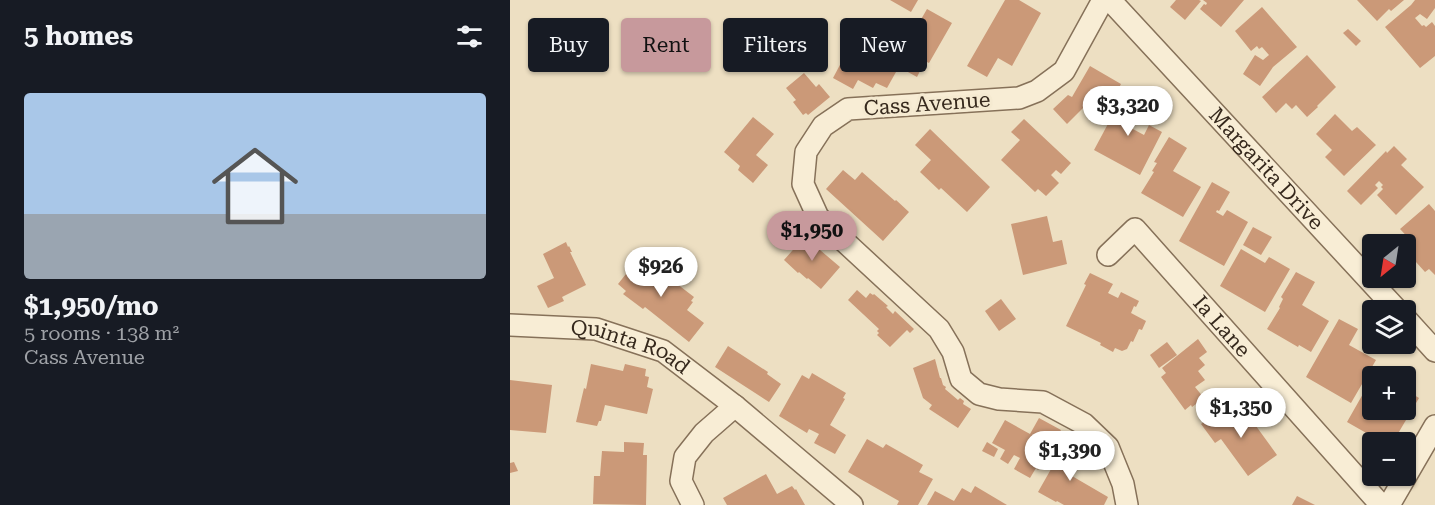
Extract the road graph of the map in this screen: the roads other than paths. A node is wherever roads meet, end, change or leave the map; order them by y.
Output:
1 (1103, 0) edge
2 (1110, 0) edge
3 (1108, 255) dead end
4 (1389, 300) edge
5 (510, 325) edge
6 (1416, 330) edge
7 (1435, 351) edge
8 (735, 406) junction
9 (1435, 426) edge
10 (693, 505) edge
11 (852, 505) edge
12 (1127, 505) edge
13 (1381, 505) edge
14 (1389, 505) edge

1 - 12 street, Cass Avenue
2 - 4 street, Margarita Drive
3 - 13 street, Ia Lane
5 - 8 street, Quinta Road
6 - 7 street
8 - 10 street
8 - 11 street
9 - 14 street

